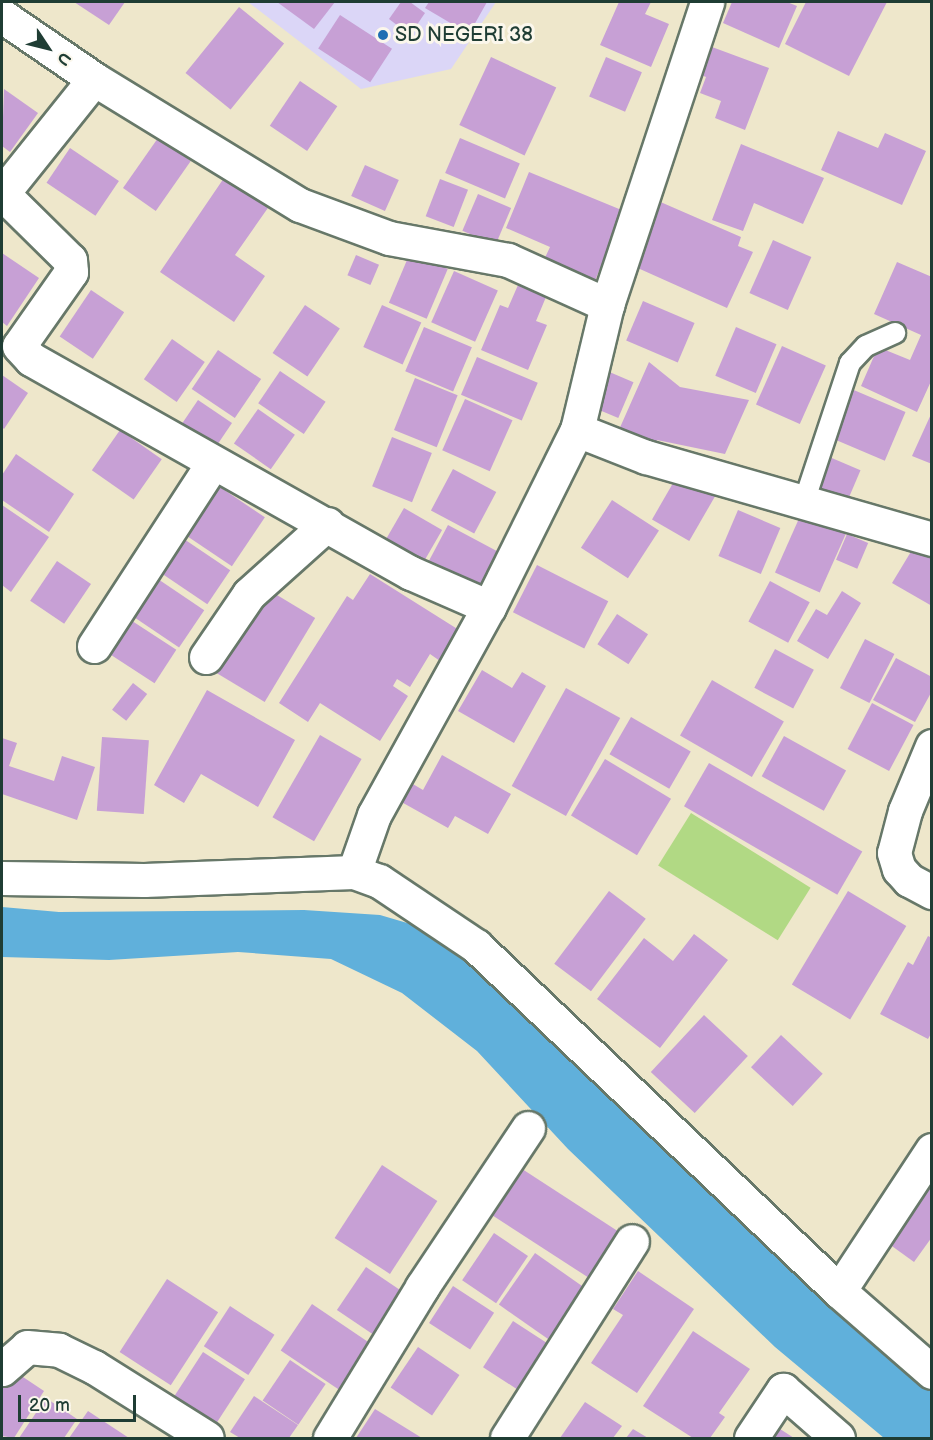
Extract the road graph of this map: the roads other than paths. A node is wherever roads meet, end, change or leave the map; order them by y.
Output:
1 (707, 2) edge
2 (2, 16) edge
3 (94, 79) junction
4 (2, 194) edge
5 (607, 305) junction
6 (895, 333) dead end
7 (577, 430) junction
8 (212, 464) junction
9 (803, 505) junction
10 (327, 524) junction
11 (932, 539) edge
12 (489, 607) junction
13 (94, 646) dead end
14 (206, 657) dead end
15 (932, 746) edge
16 (354, 872) junction
17 (2, 878) edge
18 (932, 892) edge
19 (528, 1128) dead end
20 (932, 1150) edge
21 (632, 1241) dead end
22 (839, 1291) junction
23 (2, 1369) edge
24 (932, 1372) edge
25 (207, 1438) edge
26 (330, 1438) edge
27 (507, 1438) edge
28 (751, 1438) edge
29 (838, 1438) edge

1 - 5 street
2 - 3 street
3 - 4 street
3 - 5 street
4 - 8 street
5 - 7 street
6 - 9 lane
7 - 9 street
7 - 12 street
8 - 10 street
8 - 13 street
9 - 11 street
10 - 12 street
10 - 14 street
12 - 16 street
15 - 18 street
16 - 17 street
16 - 22 street
19 - 26 street
20 - 22 street
21 - 27 street
22 - 24 street
23 - 25 street
28 - 29 street

